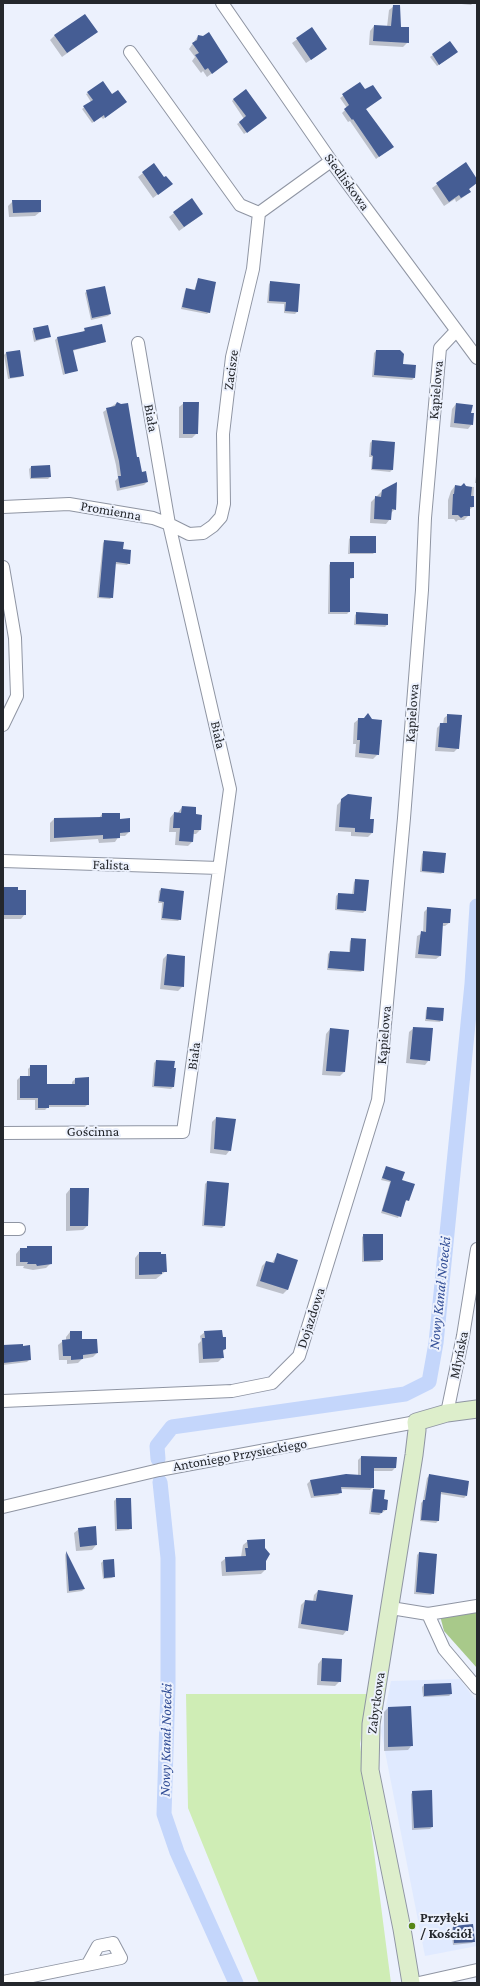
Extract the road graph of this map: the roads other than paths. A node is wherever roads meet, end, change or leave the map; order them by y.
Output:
1 (222, 3) edge
2 (130, 52) dead end
3 (331, 161) junction
4 (259, 213) junction
5 (456, 331) junction
6 (138, 343) dead end
7 (477, 358) edge
8 (3, 507) edge
9 (169, 524) junction
10 (213, 526) joint
11 (3, 567) edge
12 (3, 725) edge
13 (3, 862) edge
14 (219, 868) junction
15 (378, 1100) joint
16 (183, 1132) joint
17 (3, 1133) edge
18 (3, 1229) edge
19 (18, 1229) dead end
20 (477, 1249) edge
21 (3, 1401) edge
22 (477, 1409) edge
23 (447, 1414) junction
24 (416, 1422) junction
25 (3, 1507) edge
26 (477, 1606) edge
27 (390, 1608) junction
28 (428, 1614) junction
29 (477, 1688) edge
30 (88, 1964) dead end
31 (477, 1970) edge
32 (3, 1982) edge
33 (411, 1983) edge
34 (419, 1983) edge

1 - 3 street, Siedliskowa
2 - 4 street
3 - 4 street
3 - 5 street, Siedliskowa
4 - 10 street, Zacisze
5 - 7 street, Siedliskowa
5 - 15 street, Kąpielowa
6 - 9 street, Biała
8 - 9 street, Promienna
9 - 10 street, Promienna
9 - 14 street, Biała
11 - 12 street
13 - 14 street, Falista
14 - 16 street, Biała
15 - 21 street, Dojazdowa
16 - 17 street, Gościnna
18 - 19 street
20 - 23 street, Młyńska
22 - 23 street, Antoniego Przysieckiego
23 - 24 street, Antoniego Przysieckiego
24 - 25 street, Antoniego Przysieckiego
24 - 27 street, Zabytkowa
26 - 28 street
27 - 28 street
27 - 33 street, Zabytkowa
28 - 29 street
30 - 32 street
31 - 34 street

